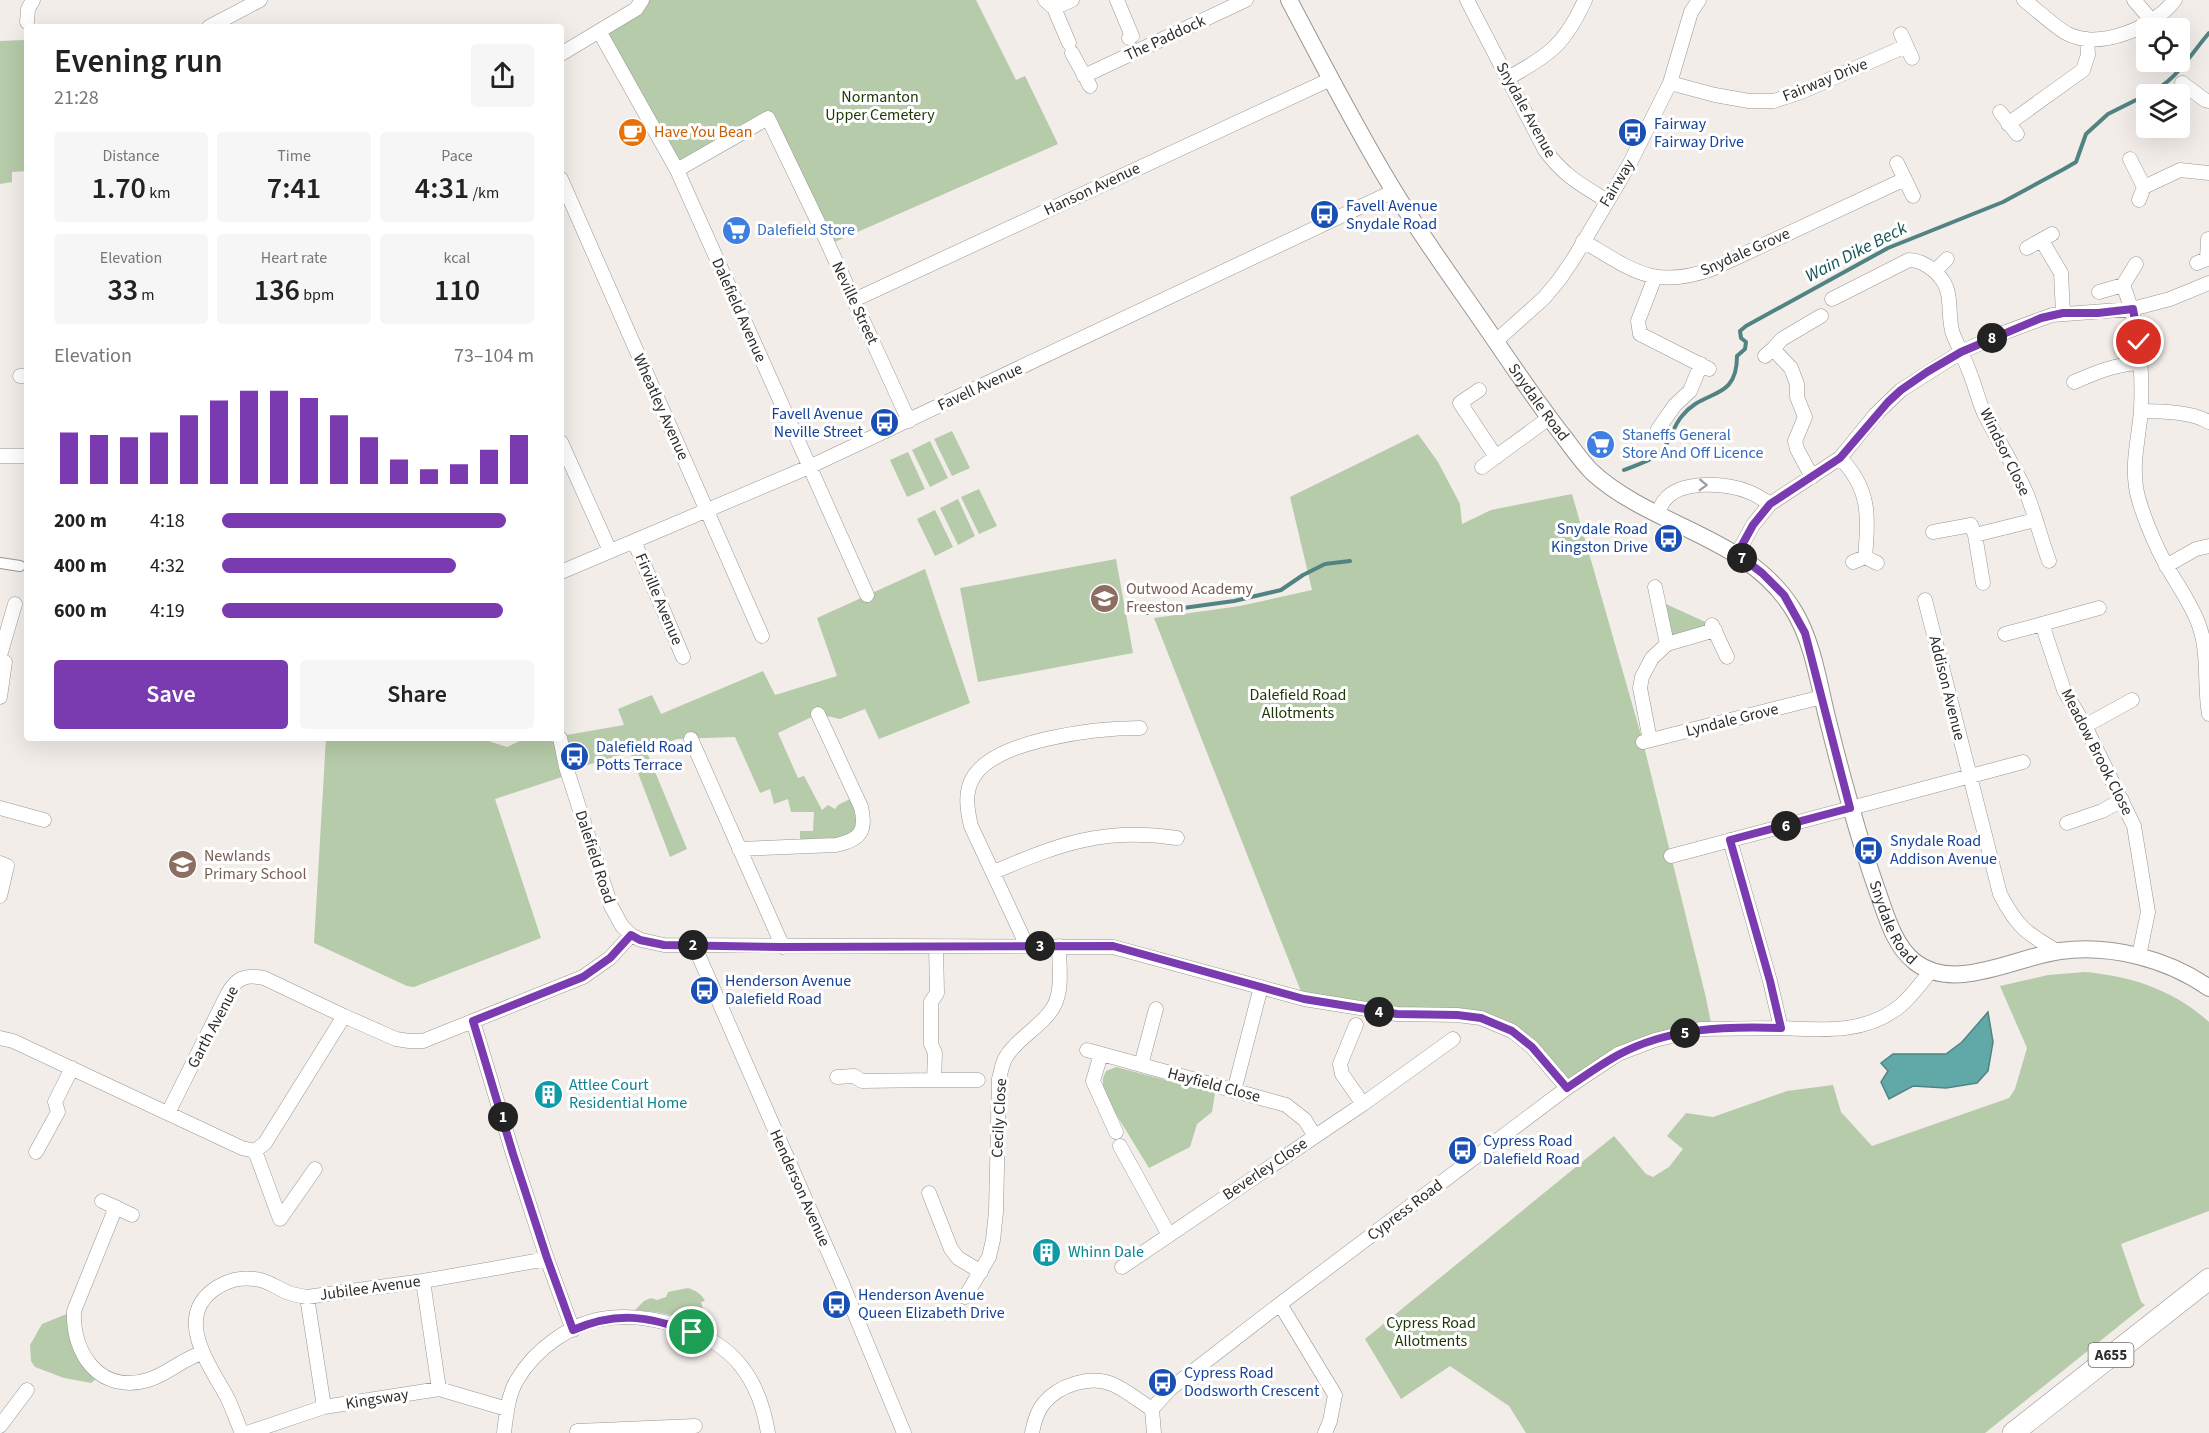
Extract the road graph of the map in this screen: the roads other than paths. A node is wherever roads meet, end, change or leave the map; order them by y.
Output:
1 (33, 0) edge
2 (260, 0) edge
3 (642, 0) edge
4 (1072, 0) edge
5 (1117, 0) edge
6 (1246, 0) edge
7 (1289, 0) edge
8 (1467, 0) edge
9 (1585, 0) edge
10 (1699, 0) edge
11 (2024, 0) edge
12 (2134, 0) edge
13 (2175, 0) edge
14 (1049, 4) edge
15 (2149, 18) edge
16 (2155, 18) edge
17 (27, 22) dead end
18 (215, 24) edge
19 (2136, 29) edge
20 (599, 31) junction
21 (1129, 38) dead end
22 (2087, 39) junction
23 (1907, 46) dead end
24 (564, 52) edge
25 (1508, 78) junction
26 (1331, 79) junction
27 (2182, 82) dead end
28 (1670, 83) junction
29 (2209, 100) edge
30 (2000, 112) dead end
31 (2130, 159) dead end
32 (1897, 164) dead end
33 (677, 170) junction
34 (2209, 173) edge
35 (1905, 180) junction
36 (564, 185) edge
37 (1394, 191) junction
38 (1913, 196) dead end
39 (1606, 200) junction
40 (2208, 239) edge
41 (1583, 241) junction
42 (2027, 248) dead end
43 (1947, 259) dead end
44 (2205, 261) edge
45 (2136, 264) dead end
46 (1935, 271) junction
47 (1655, 277) junction
48 (2209, 283) edge
49 (2122, 285) junction
50 (2099, 292) dead end
51 (1832, 299) dead end
52 (854, 300) junction
53 (2133, 309) junction
54 (2063, 313) junction
55 (1821, 316) dead end
56 (1496, 341) junction
57 (1961, 352) junction
58 (2141, 363) junction
59 (2074, 382) dead end
60 (1479, 390) dead end
61 (2140, 411) junction
62 (1550, 418) junction
63 (909, 421) junction
64 (2209, 422) edge
65 (1658, 429) dead end
66 (564, 449) edge
67 (0, 456) edge
68 (24, 456) edge
69 (1496, 457) junction
70 (1840, 458) junction
71 (809, 467) junction
72 (1482, 467) dead end
73 (1812, 477) junction
74 (1770, 504) junction
75 (707, 510) junction
76 (1658, 514) junction
77 (2035, 520) junction
78 (1933, 532) dead end
79 (1975, 535) junction
80 (634, 541) junction
81 (2209, 546) edge
82 (610, 551) junction
83 (1737, 554) junction
84 (1865, 560) dead end
85 (2049, 561) dead end
86 (0, 563) edge
87 (2166, 566) junction
88 (20, 567) dead end
89 (564, 571) edge
90 (1983, 583) dead end
91 (1659, 591) dead end
92 (867, 595) dead end
93 (1925, 600) dead end
94 (15, 604) dead end
95 (2099, 608) dead end
96 (2042, 624) junction
97 (3, 629) edge
98 (2005, 634) dead end
99 (762, 636) dead end
100 (1667, 644) junction
101 (2207, 655) edge
102 (3, 657) edge
103 (683, 657) dead end
104 (1726, 657) dead end
105 (0, 689) edge
106 (1822, 697) junction
107 (2132, 700) dead end
108 (818, 714) dead end
109 (2209, 714) edge
110 (2085, 726) junction
111 (1140, 728) dead end
112 (691, 739) dead end
113 (561, 741) edge
114 (2023, 762) dead end
115 (1970, 777) junction
116 (2122, 800) junction
117 (0, 808) edge
118 (1850, 808) junction
119 (44, 820) dead end
120 (2067, 823) dead end
121 (1177, 838) dead end
122 (1730, 840) junction
123 (739, 849) junction
124 (1671, 856) dead end
125 (0, 863) edge
126 (994, 872) junction
127 (0, 896) edge
128 (631, 935) junction
129 (694, 945) junction
130 (1028, 946) junction
131 (1059, 946) junction
132 (783, 947) junction
133 (936, 947) junction
134 (2057, 951) junction
135 (2139, 956) junction
136 (1931, 971) junction
137 (1261, 987) junction
138 (2209, 988) edge
139 (344, 1016) junction
140 (1150, 1016) dead end
141 (473, 1021) junction
142 (1356, 1026) dead end
143 (1781, 1028) junction
144 (0, 1038) edge
145 (1453, 1039) dead end
146 (1087, 1050) dead end
147 (1101, 1054) junction
148 (1141, 1065) junction
149 (72, 1068) junction
150 (837, 1077) dead end
151 (934, 1080) junction
152 (978, 1080) dead end
153 (1567, 1088) junction
154 (1234, 1090) junction
155 (1363, 1104) junction
156 (168, 1113) junction
157 (1116, 1132) dead end
158 (1314, 1135) junction
159 (1120, 1146) dead end
160 (255, 1151) junction
161 (36, 1152) dead end
162 (315, 1169) dead end
163 (929, 1193) dead end
164 (102, 1201) dead end
165 (116, 1207) junction
166 (132, 1215) dead end
167 (1169, 1235) junction
168 (547, 1258) junction
169 (1122, 1267) dead end
170 (981, 1272) junction
171 (2209, 1279) edge
172 (423, 1281) junction
173 (307, 1297) junction
174 (965, 1297) dead end
175 (1281, 1304) junction
176 (573, 1330) junction
177 (202, 1353) junction
178 (439, 1389) junction
179 (27, 1390) dead end
180 (324, 1407) junction
181 (507, 1409) junction
182 (1152, 1409) junction
183 (0, 1426) edge
184 (695, 1426) dead end
185 (577, 1431) dead end
186 (636, 1431) edge
187 (242, 1433) edge
188 (247, 1433) edge
189 (504, 1433) edge
190 (768, 1433) edge
191 (904, 1433) edge
192 (1032, 1433) edge
193 (1154, 1433) edge
194 (1325, 1433) edge
195 (2013, 1433) edge

1 - 17 street
2 - 18 street
3 - 20 street
4 - 14 street
5 - 21 street
6 - 14 street, The Paddock
7 - 26 street, Snydale Road
8 - 25 street, Snydale Avenue
9 - 25 street
10 - 28 street, Fairway
11 - 22 street
12 - 15 street
13 - 16 street
19 - 22 street
20 - 24 street
20 - 33 street, Dalefield Avenue
22 - 30 street
23 - 28 street, Fairway Drive
25 - 39 street, Snydale Avenue
26 - 37 street, Snydale Road
26 - 52 street, Hanson Avenue
27 - 29 street
28 - 39 street, Fairway
31 - 34 street
32 - 35 street
33 - 52 street, Neville Street
33 - 71 street, Dalefield Avenue
35 - 38 street
35 - 47 street, Snydale Grove
36 - 75 street, Wheatley Avenue
37 - 56 street, Snydale Road
37 - 63 street, Favell Avenue
39 - 41 street, Fairway
40 - 44 street
41 - 47 street, Snydale Grove
41 - 56 street, Fairway
42 - 54 street
43 - 46 street
45 - 49 street
46 - 51 street
46 - 57 street, Windsor Close
47 - 65 street
48 - 53 street
49 - 50 street
49 - 53 street
52 - 63 street, Neville Street
53 - 54 street
53 - 58 street
54 - 57 street
55 - 73 street
56 - 62 street, Snydale Road
57 - 70 street
57 - 77 street, Windsor Close
58 - 59 street
58 - 61 street
60 - 69 street
61 - 64 street
61 - 87 street
62 - 69 street
62 - 76 street, Snydale Road
63 - 71 street, Favell Avenue
66 - 82 street, Firville Avenue
67 - 68 street
69 - 72 street
70 - 73 street
70 - 84 street
71 - 75 street, Favell Avenue
71 - 92 street, Dalefield Avenue
73 - 74 street
76 -> 74 street
74 - 83 street
75 - 80 street, Favell Avenue
75 - 99 street, Wheatley Avenue
76 - 83 street, Snydale Road
77 - 79 street, Windsor Close
77 - 85 street, Windsor Close
78 - 79 street, Windsor Close
79 - 90 street
80 - 82 street, Favell Avenue
80 - 103 street, Firville Avenue
81 - 87 street
82 - 89 street, Favell Avenue
83 - 106 street, Snydale Road
86 - 88 street
87 - 101 street
91 - 100 street
93 - 115 street, Addison Avenue
94 - 97 street
95 - 96 street
96 - 98 street
96 - 110 street, Meadow Brook Close
97 - 102 street
100 - 104 street
100 - 106 street, Lyndale Grove
101 - 109 street
102 - 105 street
106 - 118 street, Snydale Road
107 - 110 street
108 - 123 street
110 - 116 street, Meadow Brook Close
111 - 126 street
112 - 123 street
113 - 128 street, Dalefield Road
114 - 115 street
115 - 118 street
115 - 134 street, Addison Avenue
116 - 120 street
116 - 135 street, Meadow Brook Close
117 - 119 street
118 - 122 street
118 - 136 street, Snydale Road
121 - 126 street
122 - 124 street
122 - 143 street
123 - 132 street
125 - 127 street
126 - 130 street
128 - 129 street
128 - 141 street, Garth Avenue
129 - 132 street
129 - 191 street, Henderson Avenue
130 - 131 street
130 - 133 street
131 - 137 street
131 - 170 street, Cecily Close
132 - 133 street
133 - 151 street
134 - 135 street, Snydale Road
134 - 136 street, Snydale Road
135 - 138 street, Snydale Road
136 - 143 street, Cypress Road
137 - 153 street
137 - 154 street
139 - 141 street, Garth Avenue
139 - 156 street, Garth Avenue
139 - 160 street
140 - 148 street
141 - 168 street
142 - 155 street
143 - 153 street, Cypress Road
144 - 149 street
145 - 155 street, Beverley Close
146 - 147 street, Hayfield Close
147 - 148 street, Hayfield Close
147 - 157 street
148 - 154 street, Hayfield Close
149 - 156 street
149 - 161 street
150 - 151 street
151 - 152 street
153 - 175 street, Cypress Road
154 - 158 street, Hayfield Close
155 - 158 street, Beverley Close
156 - 160 street
158 - 167 street, Beverley Close
159 - 167 street
160 - 162 street
163 - 170 street
164 - 165 street
165 - 166 street
165 - 177 street
167 - 169 street, Beverley Close
168 - 172 street, Jubilee Avenue
168 - 176 street
170 - 174 street, Cecily Close
171 - 195 main road, A655
172 - 173 street, Jubilee Avenue
172 - 178 street
173 - 177 street, Jubilee Avenue
173 - 180 street
175 - 182 street, Cypress Road
175 - 194 street
176 - 181 street
176 - 190 street
177 - 187 street, Jubilee Avenue
178 - 180 street, Kingsway
178 - 181 street, Kingsway
179 - 183 street
180 - 188 street, Kingsway
181 - 189 street
182 - 192 street
182 - 193 street
184 - 186 street
185 - 186 street

